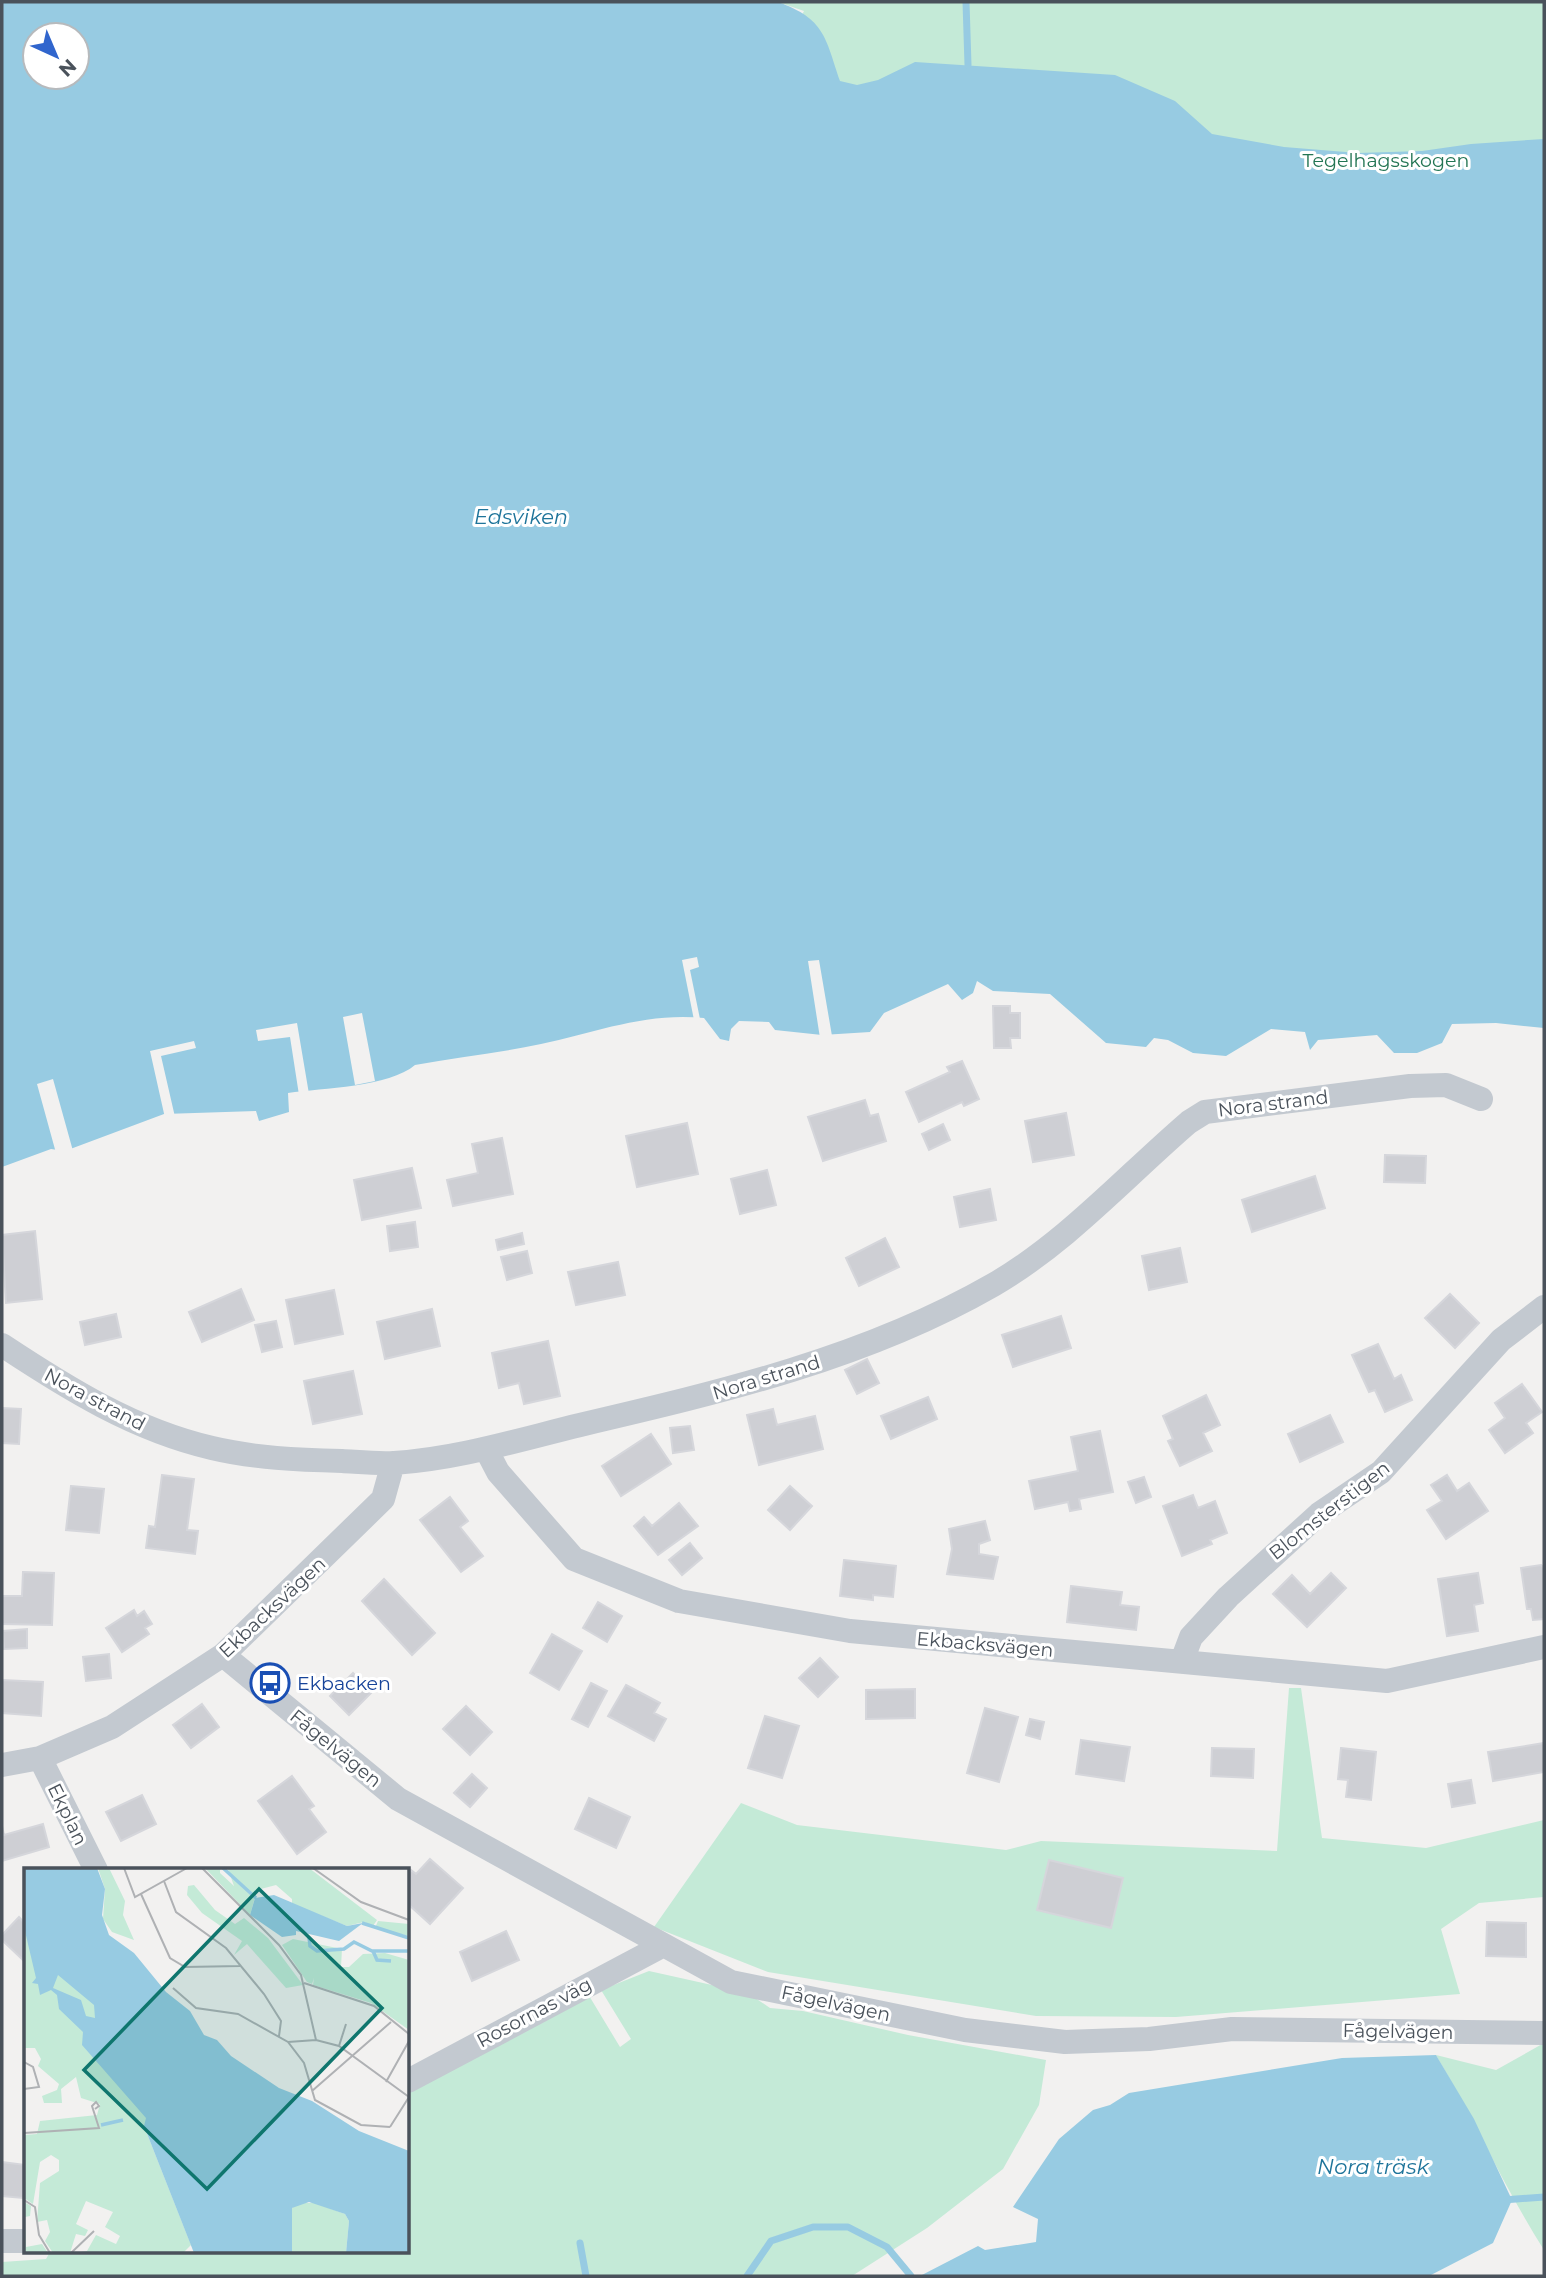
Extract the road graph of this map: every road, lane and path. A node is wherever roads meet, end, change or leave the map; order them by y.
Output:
1 (1481, 1099) dead end
2 (1544, 1307) edge
3 (2, 1345) edge
4 (486, 1449) junction
5 (393, 1463) junction
6 (1544, 1647) edge
7 (223, 1656) junction
8 (1182, 1661) junction
9 (40, 1758) junction
10 (2, 1765) edge
11 (95, 1868) edge
12 (662, 1946) junction
13 (1544, 2033) edge
14 (410, 2080) edge
15 (24, 2241) edge
16 (2, 2242) edge

1 - 4 street, Nora strand
2 - 8 street, Blomsterstigen
3 - 5 street, Nora strand
4 - 5 street, Nora strand
4 - 8 street, Ekbacksvägen
5 - 7 street, Ekbacksvägen
6 - 8 street, Ekbacksvägen
7 - 9 street, Ekbacksvägen
7 - 12 street, Fågelvägen
9 - 10 street, Ekbacksvägen
9 - 11 street, Ekplan
12 - 13 street, Fågelvägen
12 - 14 street, Rosornas väg
15 - 16 street

